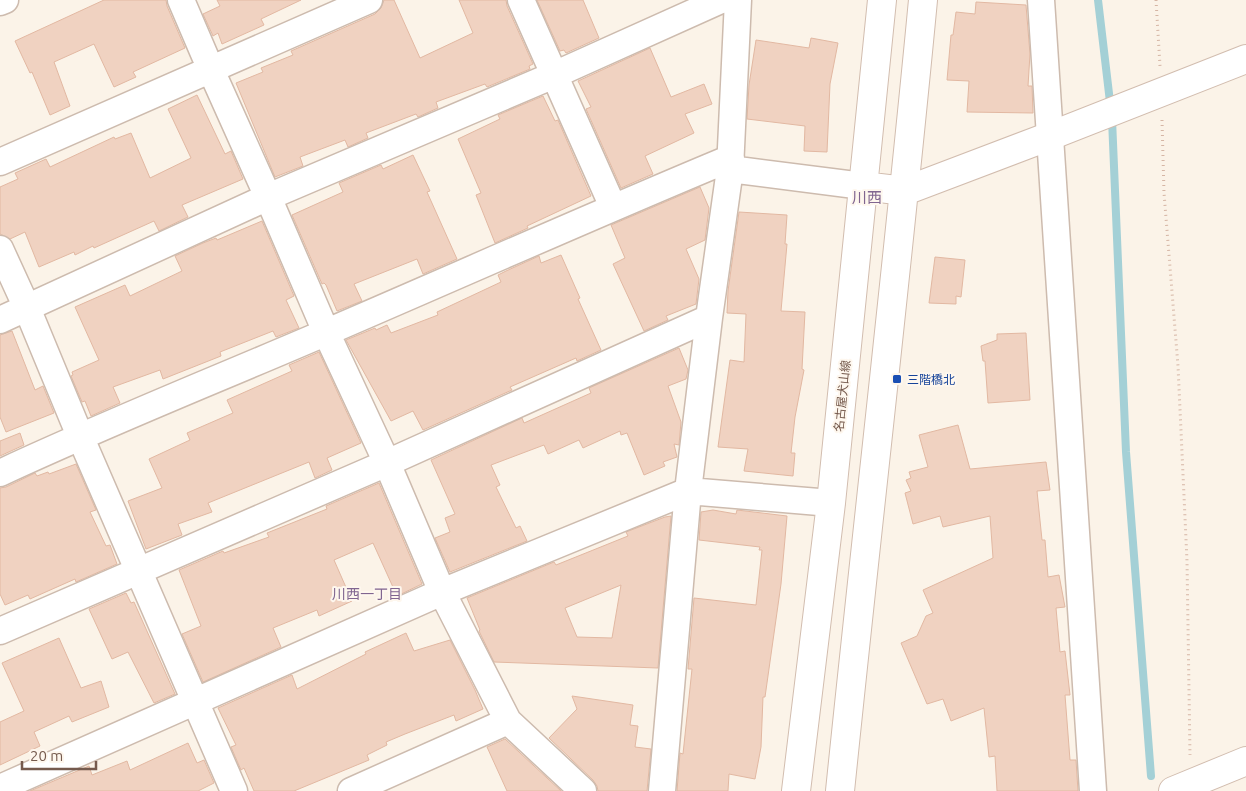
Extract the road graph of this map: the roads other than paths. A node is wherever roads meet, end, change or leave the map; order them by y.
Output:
1 (4, 0) edge
2 (181, 0) edge
3 (369, 0) edge
4 (521, 0) edge
5 (720, 0) edge
6 (738, 0) edge
7 (882, 0) edge
8 (923, 0) edge
9 (1041, 0) edge
10 (0, 2) edge
11 (1246, 59) edge
12 (210, 70) junction
13 (554, 75) junction
14 (1050, 136) junction
15 (0, 162) edge
16 (731, 163) junction
17 (863, 186) junction
18 (905, 191) junction
19 (268, 197) junction
20 (613, 207) junction
21 (0, 249) edge
22 (27, 308) junction
23 (709, 318) junction
24 (0, 320) edge
25 (326, 332) junction
26 (80, 436) junction
27 (387, 464) junction
28 (0, 473) edge
29 (688, 491) junction
30 (831, 503) junction
31 (139, 570) junction
32 (442, 592) junction
33 (0, 631) edge
34 (195, 700) junction
35 (508, 721) junction
36 (1246, 761) edge
37 (1182, 787) edge
38 (0, 788) edge
39 (234, 791) edge
40 (351, 791) edge
41 (583, 791) edge
42 (662, 791) edge
43 (796, 791) edge
44 (840, 791) edge
45 (1093, 791) edge

1 - 10 street
2 - 12 street
3 - 12 street
4 - 13 street
5 - 13 street
6 - 16 street
7 - 17 main road, 名古屋犬山線
8 - 18 main road
9 - 14 street
11 - 14 main road
12 - 15 street
12 - 19 street
13 - 19 street
13 - 20 street
14 - 18 main road
14 - 45 street
16 - 17 street
16 - 20 street
16 - 23 street
17 - 18 main road
17 - 30 main road, 名古屋犬山線
18 - 44 main road
19 - 22 street
19 - 25 street
20 - 25 street
21 - 22 street
22 - 24 street
22 - 26 street
23 - 27 street
23 - 29 street
25 - 26 street
25 - 27 street
26 - 28 street
26 - 31 street
27 - 31 street
27 - 32 street
29 - 30 street
29 - 32 street
29 - 42 street
30 - 43 main road, 名古屋犬山線
31 - 33 street
31 - 34 street
32 - 34 street
32 - 35 street
34 - 38 street
34 - 39 street
35 - 40 street
35 - 41 street
36 - 37 main road

